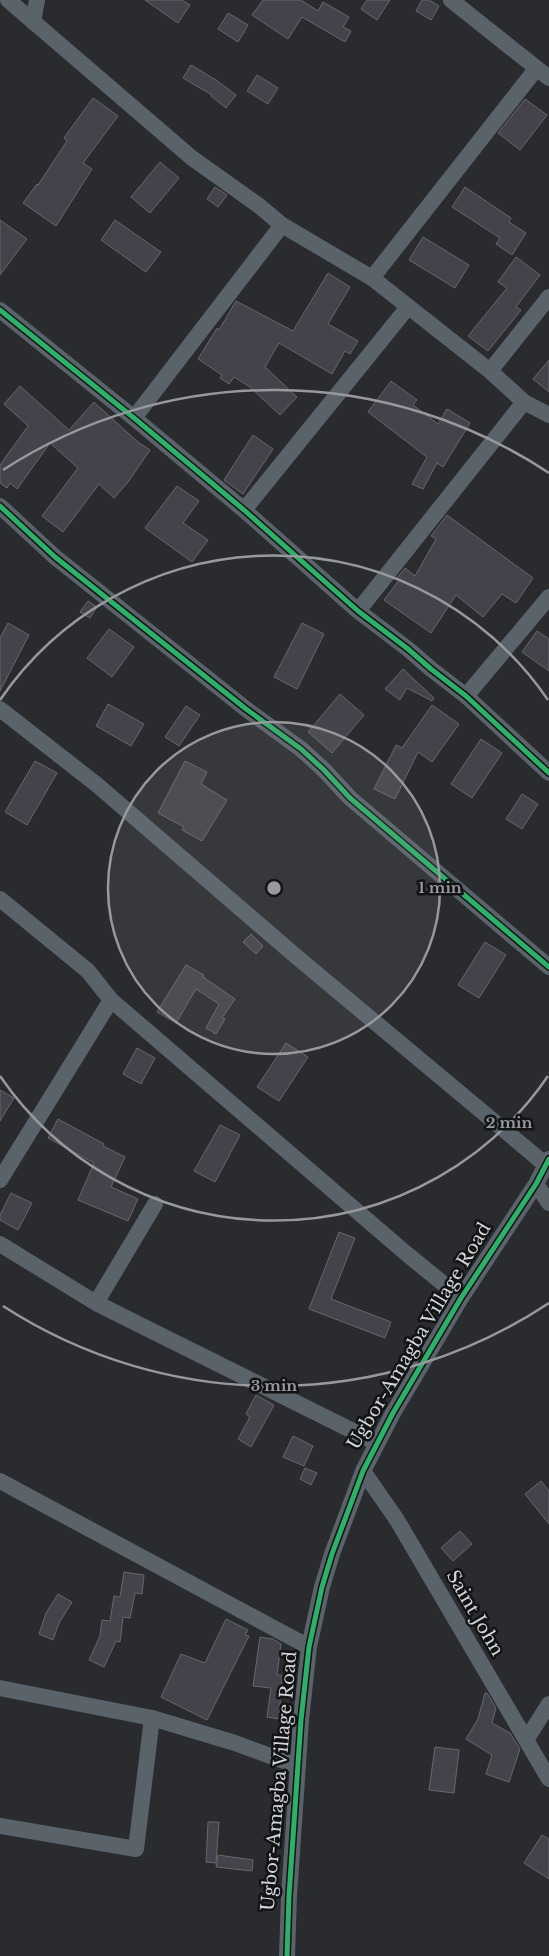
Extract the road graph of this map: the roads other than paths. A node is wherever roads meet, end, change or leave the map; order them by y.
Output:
1 (8, 0) edge
2 (37, 0) edge
3 (451, 0) edge
4 (33, 22) junction
5 (542, 73) edge
6 (282, 225) junction
7 (372, 278) junction
8 (549, 297) edge
9 (408, 307) junction
10 (0, 310) edge
11 (490, 371) junction
12 (524, 402) junction
13 (549, 415) edge
14 (134, 418) junction
15 (0, 506) edge
16 (244, 510) junction
17 (549, 597) edge
18 (358, 611) junction
19 (466, 696) junction
20 (0, 709) edge
21 (549, 773) edge
22 (0, 899) edge
23 (549, 967) edge
24 (111, 1000) junction
25 (547, 1162) edge
26 (0, 1180) edge
27 (536, 1184) junction
28 (549, 1203) edge
29 (155, 1204) dead end
30 (0, 1244) edge
31 (461, 1298) junction
32 (96, 1303) junction
33 (377, 1443) junction
34 (363, 1471) junction
35 (0, 1481) edge
36 (309, 1647) junction
37 (0, 1688) edge
38 (549, 1704) edge
39 (152, 1718) junction
40 (526, 1740) junction
41 (298, 1766) junction
42 (549, 1779) edge
43 (0, 1826) edge
44 (287, 1956) edge

1 - 4 street
2 - 4 street
3 - 5 street
4 - 6 street
5 - 7 street
6 - 7 street
6 - 14 street
7 - 9 street
8 - 11 street
9 - 11 street
9 - 16 street
10 - 14 street
11 - 12 street
12 - 13 street
12 - 18 street
14 - 16 street
15 - 23 street
16 - 18 street
17 - 19 street
18 - 19 street
19 - 21 street
20 - 25 street
22 - 24 street
24 - 26 street
24 - 31 street
25 - 27 street, Ugbor-Amagba Village Road
27 - 28 street
27 - 31 street, Ugbor-Amagba Village Road
29 - 32 street
30 - 32 street
31 - 33 street, Ugbor-Amagba Village Road
32 - 33 street
33 - 34 street, Ugbor-Amagba Village Road
34 - 36 street, Ugbor-Amagba Village Road
34 - 40 street, Saint John
35 - 36 street
36 - 41 street, Ugbor-Amagba Village Road
37 - 39 street
38 - 40 street
39 - 41 street
39 - 43 street
40 - 42 street, Saint John
41 - 44 street, Ugbor-Amagba Village Road

